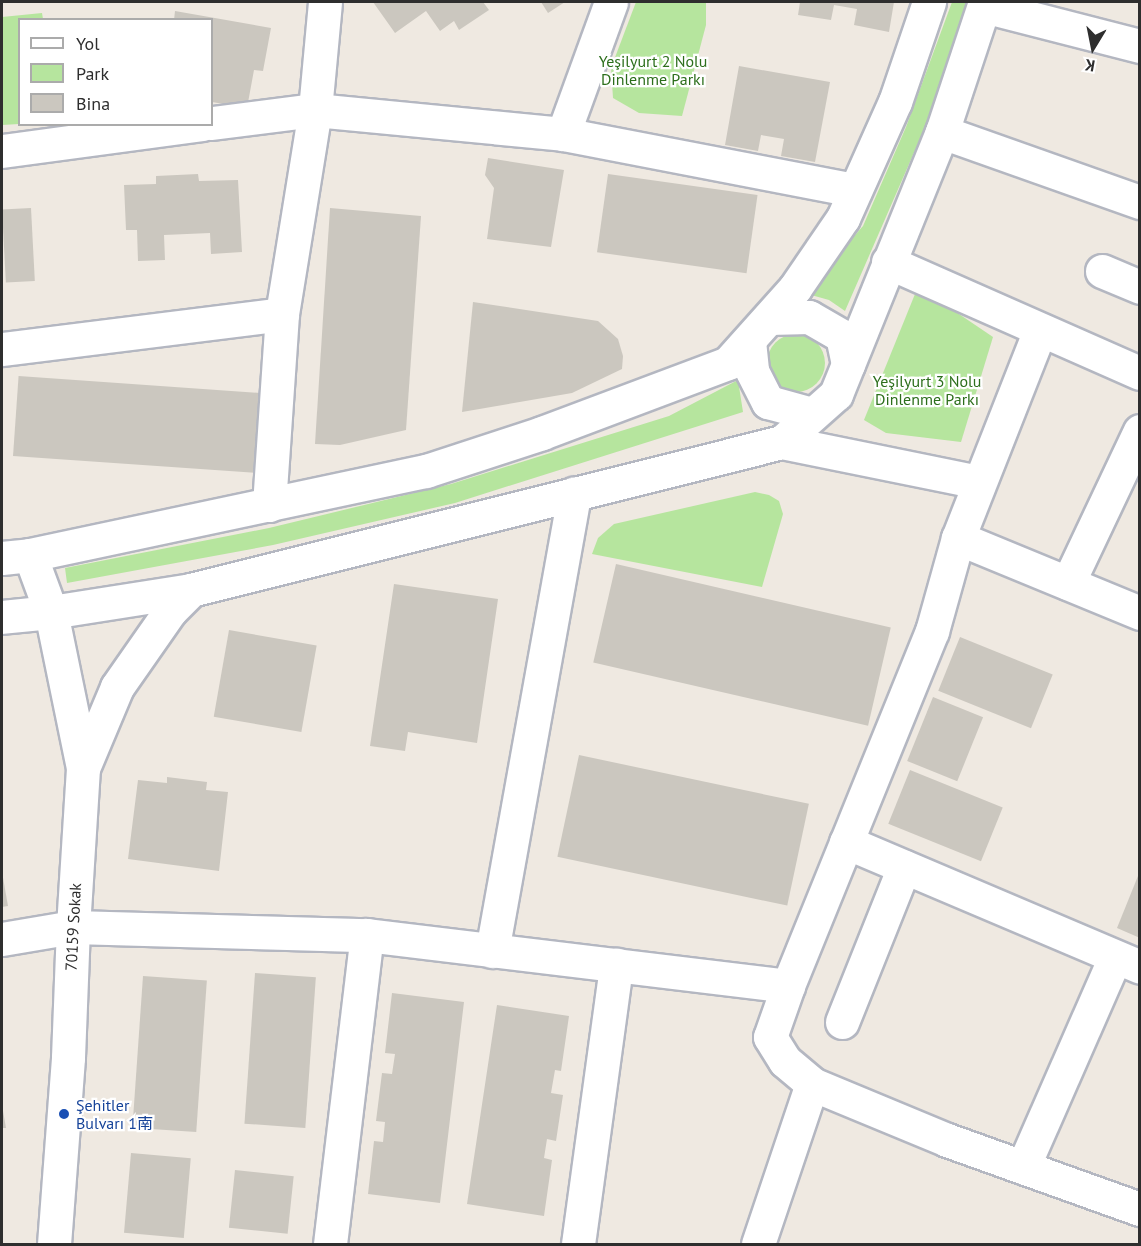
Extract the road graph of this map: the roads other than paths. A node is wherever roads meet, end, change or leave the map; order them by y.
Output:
1 (325, 2) edge
2 (611, 2) edge
3 (929, 2) edge
4 (984, 4) edge
5 (1140, 46) edge
6 (315, 110) junction
7 (213, 123) edge
8 (189, 126) edge
9 (942, 132) junction
10 (563, 134) junction
11 (2, 152) edge
12 (855, 190) junction
13 (1140, 202) edge
14 (888, 262) junction
15 (1102, 271) dead end
16 (1140, 287) edge
17 (282, 314) junction
18 (759, 329) junction
19 (1040, 330) junction
20 (2, 349) edge
21 (848, 364) junction
22 (1140, 373) edge
23 (812, 414) junction
24 (1140, 431) edge
25 (782, 442) junction
26 (978, 482) junction
27 (574, 493) junction
28 (269, 505) junction
29 (958, 538) junction
30 (16, 557) edge
31 (1068, 583) junction
32 (191, 590) junction
33 (51, 612) junction
34 (1140, 613) edge
35 (2, 617) edge
36 (83, 768) junction
37 (846, 842) junction
38 (904, 867) junction
39 (73, 927) junction
40 (367, 935) junction
41 (2, 939) edge
42 (492, 951) junction
43 (1127, 962) edge
44 (616, 965) junction
45 (788, 986) junction
46 (842, 1022) dead end
47 (812, 1084) junction
48 (1023, 1167) junction
49 (1140, 1209) edge
50 (54, 1245) edge
51 (330, 1245) edge
52 (578, 1245) edge
53 (758, 1245) edge

1 - 6 street
2 - 10 street
3 - 12 street
4 - 5 street
4 - 9 street
6 - 7 street
6 - 10 street
6 - 17 street
8 - 11 street
9 - 13 street
9 - 14 street
10 - 12 street
12 - 18 street
14 - 19 street
14 - 21 street
15 - 16 street
17 - 20 street
17 - 28 street
18 - 21 street
18 - 23 street
18 - 28 street
19 - 22 street
19 - 26 street
21 - 23 street
23 - 25 street
24 - 31 street
25 - 26 street
25 - 27 street
26 - 29 street
27 - 32 street
27 - 42 street
28 - 30 street
29 - 31 street
29 - 37 street
30 - 33 street, 70159 Sokak
31 - 34 street
32 - 33 street
32 - 36 street
33 - 35 street
33 - 36 street, 70159 Sokak
36 - 39 street, 70159 Sokak
37 - 38 street
37 - 45 street
38 - 43 street
38 - 46 street
39 - 40 street
39 - 41 street
39 - 50 street, 70159 Sokak
40 - 42 street
40 - 51 street
42 - 44 street
43 - 48 street
44 - 45 street
44 - 52 street
45 - 47 street
47 - 48 street
47 - 53 street
48 - 49 street

